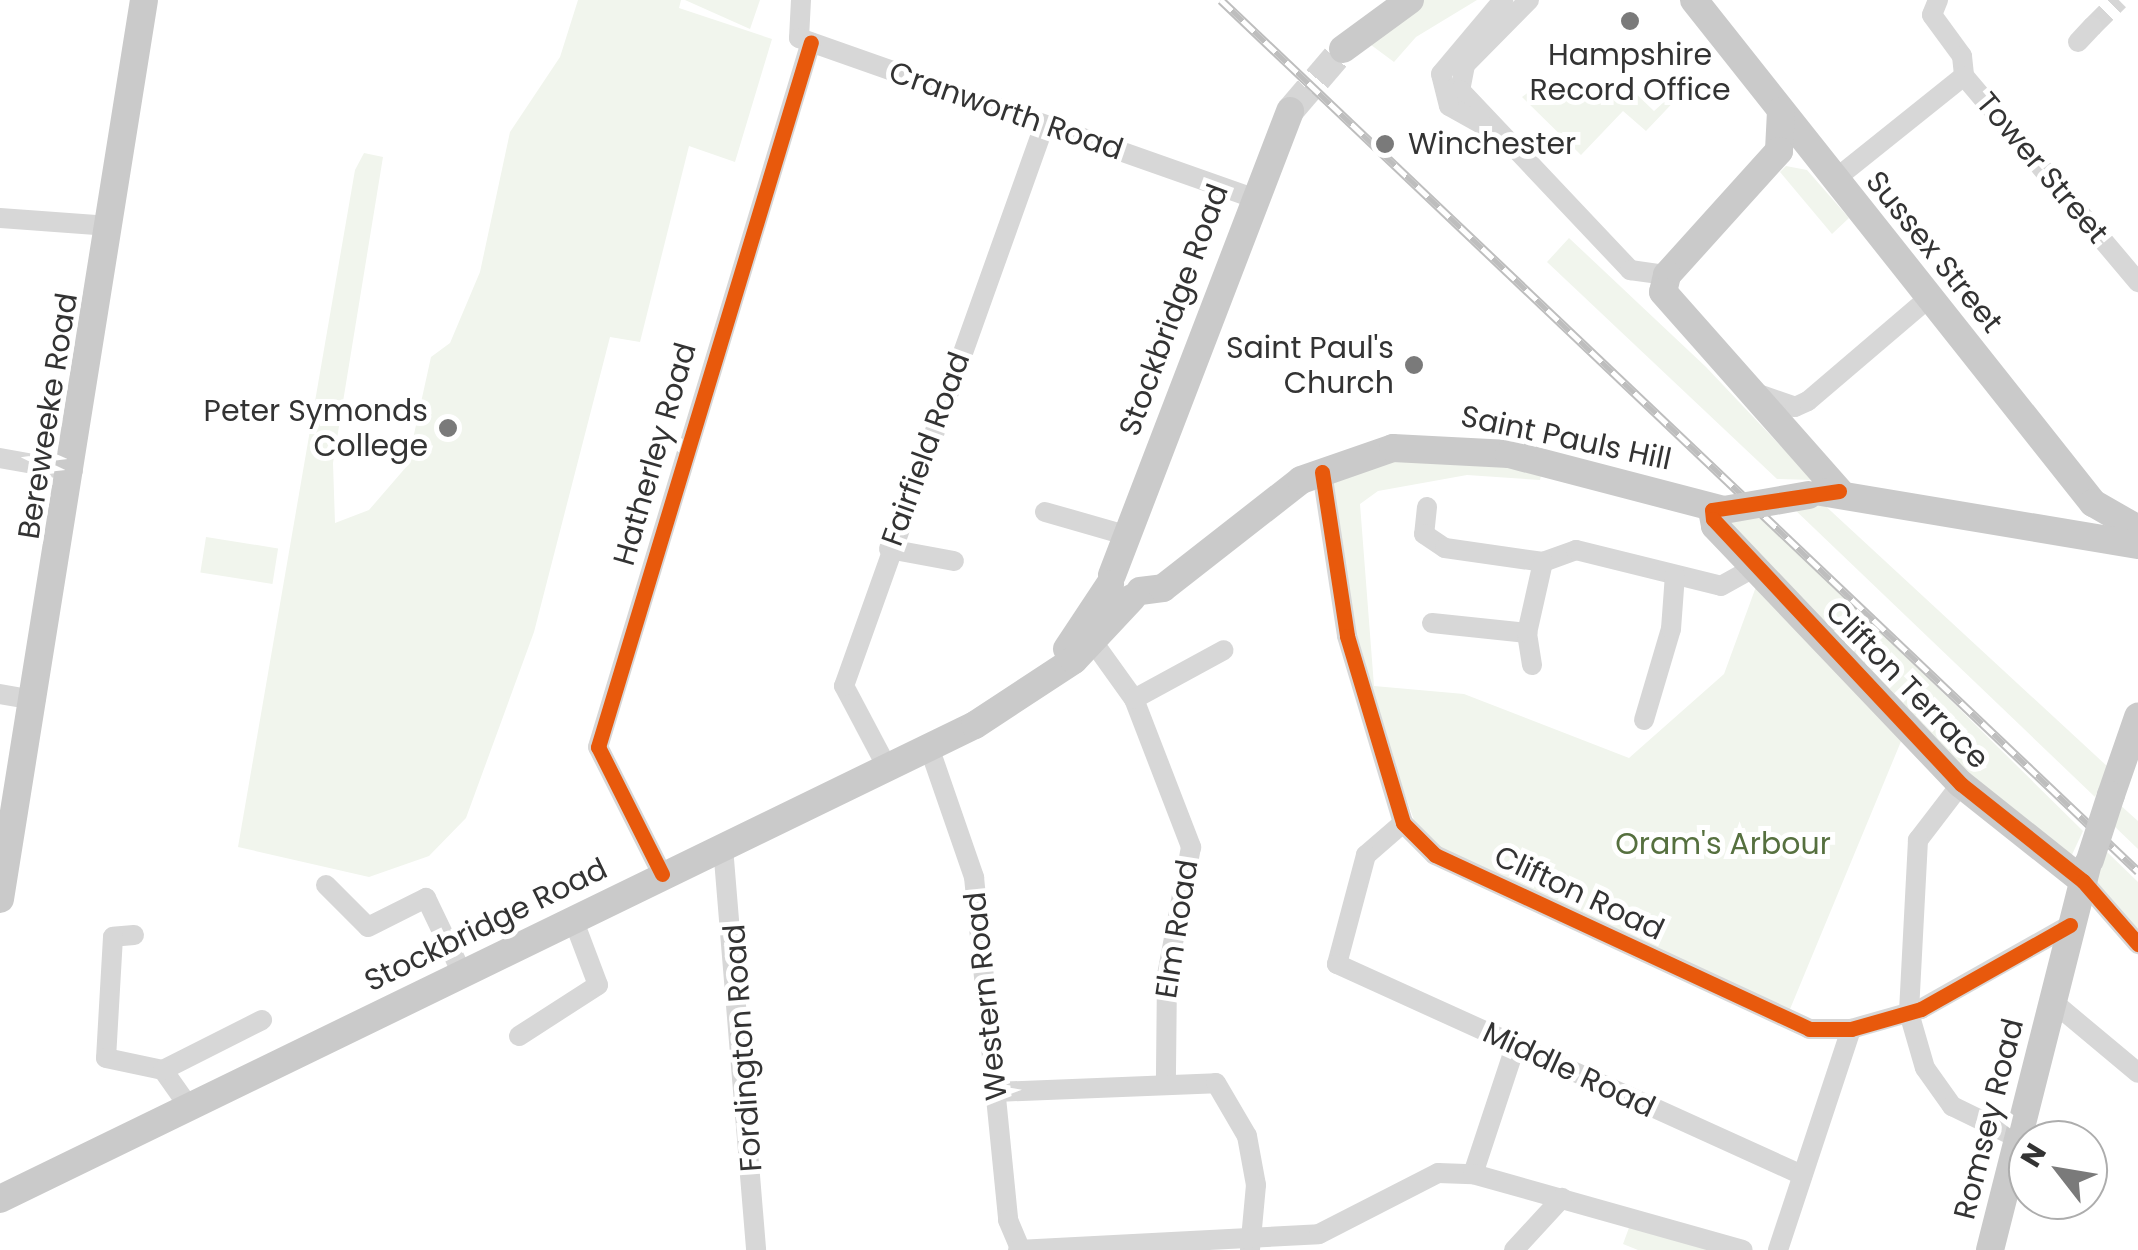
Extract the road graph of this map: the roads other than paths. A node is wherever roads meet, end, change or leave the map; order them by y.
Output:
1 (144, 0) edge
2 (801, 0) edge
3 (1410, 0) edge
4 (1503, 0) edge
5 (1529, 0) edge
6 (1694, 0) edge
7 (1935, 4) edge
8 (810, 42) junction
9 (1343, 49) tunnel mouth
10 (1964, 76) junction
11 (1290, 110) tunnel mouth
12 (1781, 112) junction
13 (1044, 126) junction
14 (1485, 126) junction
15 (1779, 151) junction
16 (1814, 158) junction
17 (1834, 180) junction
18 (1252, 196) junction
19 (0, 218) edge
20 (110, 226) junction
21 (1630, 270) junction
22 (1667, 274) junction
23 (2138, 282) edge
24 (1931, 296) junction
25 (1668, 307) junction
26 (1761, 395) junction
27 (0, 458) edge
28 (73, 472) junction
29 (1322, 472) junction
30 (1839, 491) junction
31 (2093, 503) junction
32 (1427, 508) dead end
33 (1718, 510) junction
34 (1045, 512) dead end
35 (2138, 529) edge
36 (1126, 535) junction
37 (2074, 537) junction
38 (2138, 545) edge
39 (889, 549) junction
40 (954, 562) dead end
41 (1544, 562) junction
42 (1754, 568) junction
43 (1675, 575) junction
44 (1128, 582) junction
45 (1432, 623) dead end
46 (1527, 633) junction
47 (1088, 634) junction
48 (1224, 650) dead end
49 (1532, 665) dead end
50 (0, 694) edge
51 (1134, 699) junction
52 (35, 700) junction
53 (2138, 718) edge
54 (1644, 720) dead end
55 (929, 747) junction
56 (888, 769) junction
57 (1961, 784) junction
58 (1402, 823) junction
59 (723, 846) junction
60 (2086, 870) junction
61 (662, 874) junction
62 (326, 885) dead end
63 (0, 900) edge
64 (573, 919) junction
65 (2070, 924) junction
66 (134, 935) dead end
67 (2138, 944) edge
68 (462, 973) junction
69 (2052, 1002) junction
70 (1908, 1013) junction
71 (262, 1020) dead end
72 (1850, 1029) junction
73 (519, 1036) dead end
74 (1515, 1047) junction
75 (164, 1070) junction
76 (2138, 1073) edge
77 (1166, 1079) junction
78 (996, 1092) junction
79 (190, 1107) junction
80 (2022, 1120) edge
81 (2008, 1133) edge
82 (1472, 1174) junction
83 (1802, 1176) junction
84 (2008, 1178) edge
85 (1562, 1198) junction
86 (0, 1199) edge
87 (1253, 1241) edge
88 (756, 1250) edge
89 (1020, 1250) edge
90 (1514, 1250) edge
91 (1743, 1250) edge
92 (1778, 1250) edge
93 (1990, 1250) edge

1 - 20 main road, Bereweeke Road
2 - 8 street
3 - 9 main road
4 - 14 street
5 - 14 street
6 - 12 main road, Sussex Street
7 - 10 street, Tower Street
8 - 13 street, Cranworth Road
8 - 61 street, Hatherley Road
10 - 17 street
10 - 23 street, Tower Street
11 - 18 main road, Stockbridge Road
12 - 15 main road
12 - 16 main road, Sussex Street
13 - 18 street, Cranworth Road
13 - 39 street, Fairfield Road
14 - 21 street
15 - 16 main road
15 - 22 main road
16 - 17 main road, Sussex Street
17 - 24 main road, Sussex Street
18 - 36 main road, Stockbridge Road
19 - 20 street
20 - 28 main road, Bereweeke Road
21 - 22 street
21 - 25 street
22 - 25 main road
24 - 26 street
24 - 31 main road, Sussex Street
25 - 26 main road
26 - 30 main road
27 - 28 street
28 - 52 main road, Bereweeke Road
29 - 33 main road, Saint Pauls Hill
29 - 44 main road, Saint Pauls Hill
29 - 58 street
30 - 33 main road, bridge
30 - 37 main road
31 - 35 main road, Sussex Street
31 - 37 main road
32 - 41 street
33 - 42 main road, Clifton Terrace
34 - 36 street
36 - 44 main road, Stockbridge Road
37 - 38 main road
39 - 40 street
39 - 56 street, Fairfield Road
41 - 43 street
41 - 46 street
42 - 43 street
42 - 57 main road, Clifton Terrace
43 - 54 street
44 - 47 main road, Stockbridge Road
45 - 46 street
46 - 49 street
47 - 51 street, Elm Road
47 - 55 main road, Stockbridge Road
48 - 51 street
50 - 52 street
51 - 77 street, Elm Road
52 - 63 main road, Bereweeke Road
53 - 60 main road, Romsey Road, bridge
55 - 56 main road, Stockbridge Road
55 - 78 street, Western Road
56 - 59 main road, Stockbridge Road
57 - 60 main road, Clifton Terrace
57 - 70 street
58 - 72 street, Clifton Road
58 - 74 street, Middle Road
59 - 61 main road, Stockbridge Road
59 - 88 street, Fordington Road
60 - 65 main road, Romsey Road
60 - 67 street
61 - 64 main road, Stockbridge Road
62 - 68 street
64 - 68 main road, Stockbridge Road
64 - 73 street
65 - 69 main road, Romsey Road
65 - 70 street, Clifton Road
66 - 75 street
68 - 79 main road, Stockbridge Road
69 - 76 street
69 - 80 main road, Romsey Road
70 - 72 street, Clifton Road
70 - 81 street
71 - 75 street
72 - 83 street
74 - 82 street
74 - 83 street, Middle Road
75 - 79 street
77 - 78 street
77 - 87 street
78 - 89 street, Western Road
79 - 86 main road, Stockbridge Road
82 - 85 street
82 - 87 street
83 - 92 street
84 - 93 main road, Romsey Road
85 - 90 street
85 - 91 street
87 - 89 street

